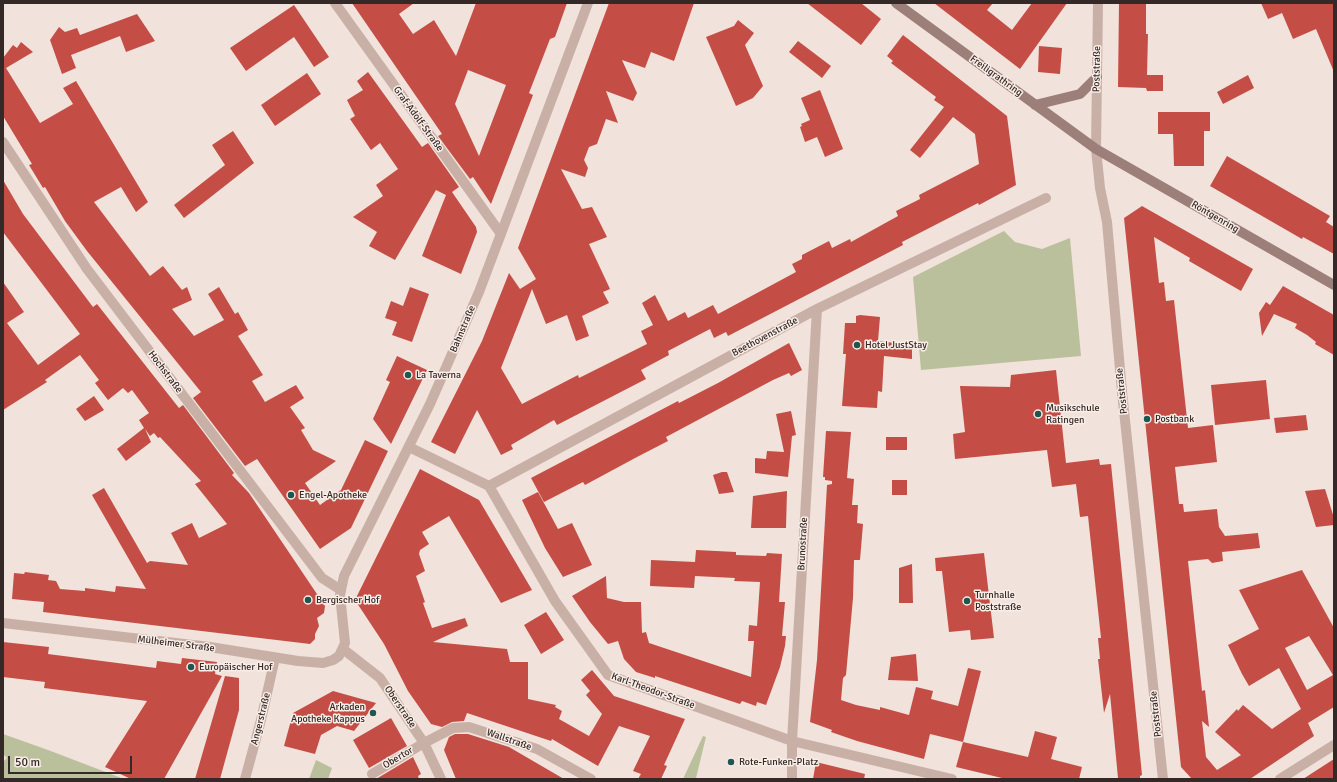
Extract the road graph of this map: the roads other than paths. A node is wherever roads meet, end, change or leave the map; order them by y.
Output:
1 (335, 3) edge
2 (588, 3) edge
3 (896, 3) edge
4 (1098, 3) edge
5 (1097, 78) junction
6 (1035, 105) junction
7 (3, 142) edge
8 (1096, 149) junction
9 (1046, 198) dead end
10 (502, 234) junction
11 (1334, 285) edge
12 (817, 309) junction
13 (409, 448) junction
14 (489, 486) junction
15 (341, 590) junction
16 (3, 623) edge
17 (343, 649) junction
18 (275, 658) junction
19 (792, 740) junction
20 (424, 743) junction
21 (1334, 745) edge
22 (372, 774) dead end
23 (245, 777) edge
24 (441, 779) edge
25 (592, 779) edge
26 (792, 779) edge
27 (952, 779) edge
28 (1163, 779) edge
29 (1280, 779) edge

1 - 10 street, Graf-Adolf-Straße
2 - 10 street, Bahnstraße
3 - 6 main road, Freiligrathring
4 - 5 street, Poststraße
5 - 6 main road
5 - 8 street, Poststraße
6 - 8 main road, Freiligrathring
7 - 15 street, Hochstraße
8 - 11 main road, Röntgenring
8 - 28 street, Poststraße
9 - 12 street, Beethovenstraße
10 - 13 street, Bahnstraße
12 - 14 street, Beethovenstraße
12 - 19 street, Brunostraße
13 - 14 street
13 - 15 street, Bahnstraße
14 - 19 street, Karl-Theodor-Straße
15 - 17 street, Bahnstraße
16 - 18 street, Mülheimer Straße
17 - 18 street, Mülheimer Straße
17 - 20 street, Oberstraße
18 - 23 street, Angerstraße
19 - 26 street, Brunostraße
19 - 27 street, Karl-Theodor-Straße
20 - 22 street, Obertor
20 - 24 street, Oberstraße
20 - 25 street, Wallstraße
21 - 29 street

